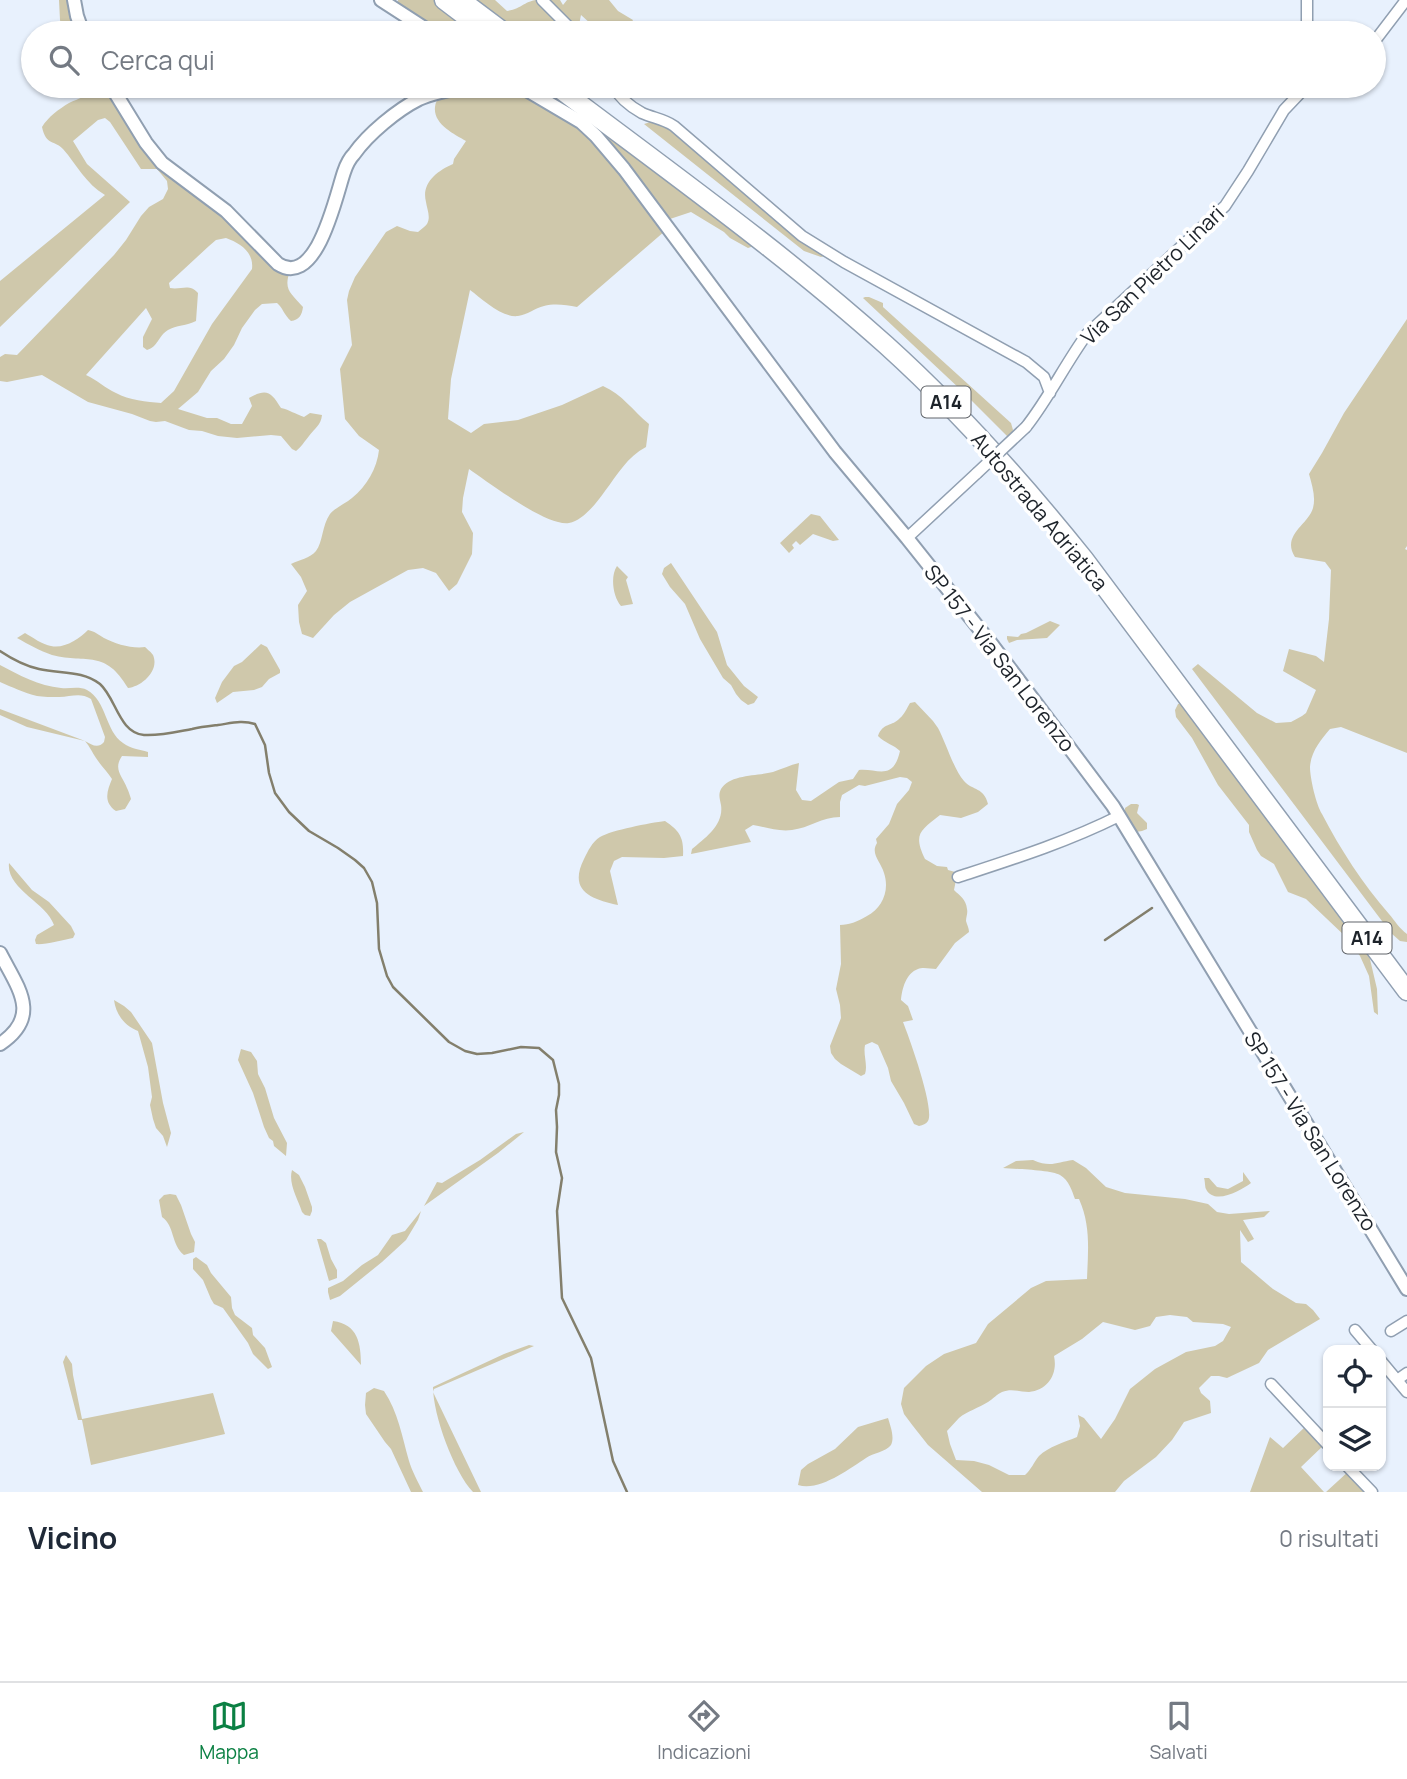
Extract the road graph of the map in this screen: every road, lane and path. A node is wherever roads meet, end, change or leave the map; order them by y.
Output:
1 (74, 0) edge
2 (382, 0) edge
3 (444, 0) edge
4 (461, 0) edge
5 (542, 0) edge
6 (1307, 0) edge
7 (1406, 0) edge
8 (79, 21) edge
9 (414, 21) edge
10 (471, 21) edge
11 (489, 21) edge
12 (563, 21) edge
13 (1307, 21) edge
14 (1386, 26) edge
15 (118, 98) edge
16 (422, 98) edge
17 (540, 98) edge
18 (572, 98) edge
19 (590, 98) edge
20 (622, 98) edge
21 (1294, 98) edge
22 (1050, 393) junction
23 (907, 538) junction
24 (1119, 816) junction
25 (958, 877) dead end
26 (0, 953) edge
27 (1407, 973) edge
28 (1407, 991) edge
29 (0, 1044) edge
30 (1407, 1289) edge
31 (1407, 1321) edge
32 (1355, 1330) dead end
33 (1391, 1331) dead end
34 (1368, 1345) edge
35 (1386, 1367) edge
36 (1407, 1373) edge
37 (1397, 1380) junction
38 (1271, 1384) dead end
39 (1407, 1392) edge
40 (1323, 1440) edge
41 (1352, 1471) edge
42 (1371, 1492) edge

1 - 8 main road
2 - 9 main road
3 - 10 highway
4 - 11 highway
5 - 12 street
6 - 13 street
7 - 14 street
15 - 16 main road
17 - 23 main road, SP 157 - Via San Lorenzo
18 - 28 highway, Autostrada Adriatica / A14
19 - 27 highway, Autostrada Adriatica / A14
20 - 22 street
21 - 22 street, Via San Pietro Linari
22 - 23 street, Via San Pietro Linari, bridge
23 - 24 main road, SP 157 - Via San Lorenzo
24 - 25 street
24 - 30 main road, SP 157 - Via San Lorenzo
26 - 29 main road
31 - 33 street
32 - 34 street
35 - 37 street
36 - 37 street
37 - 39 street
38 - 40 street
41 - 42 street

